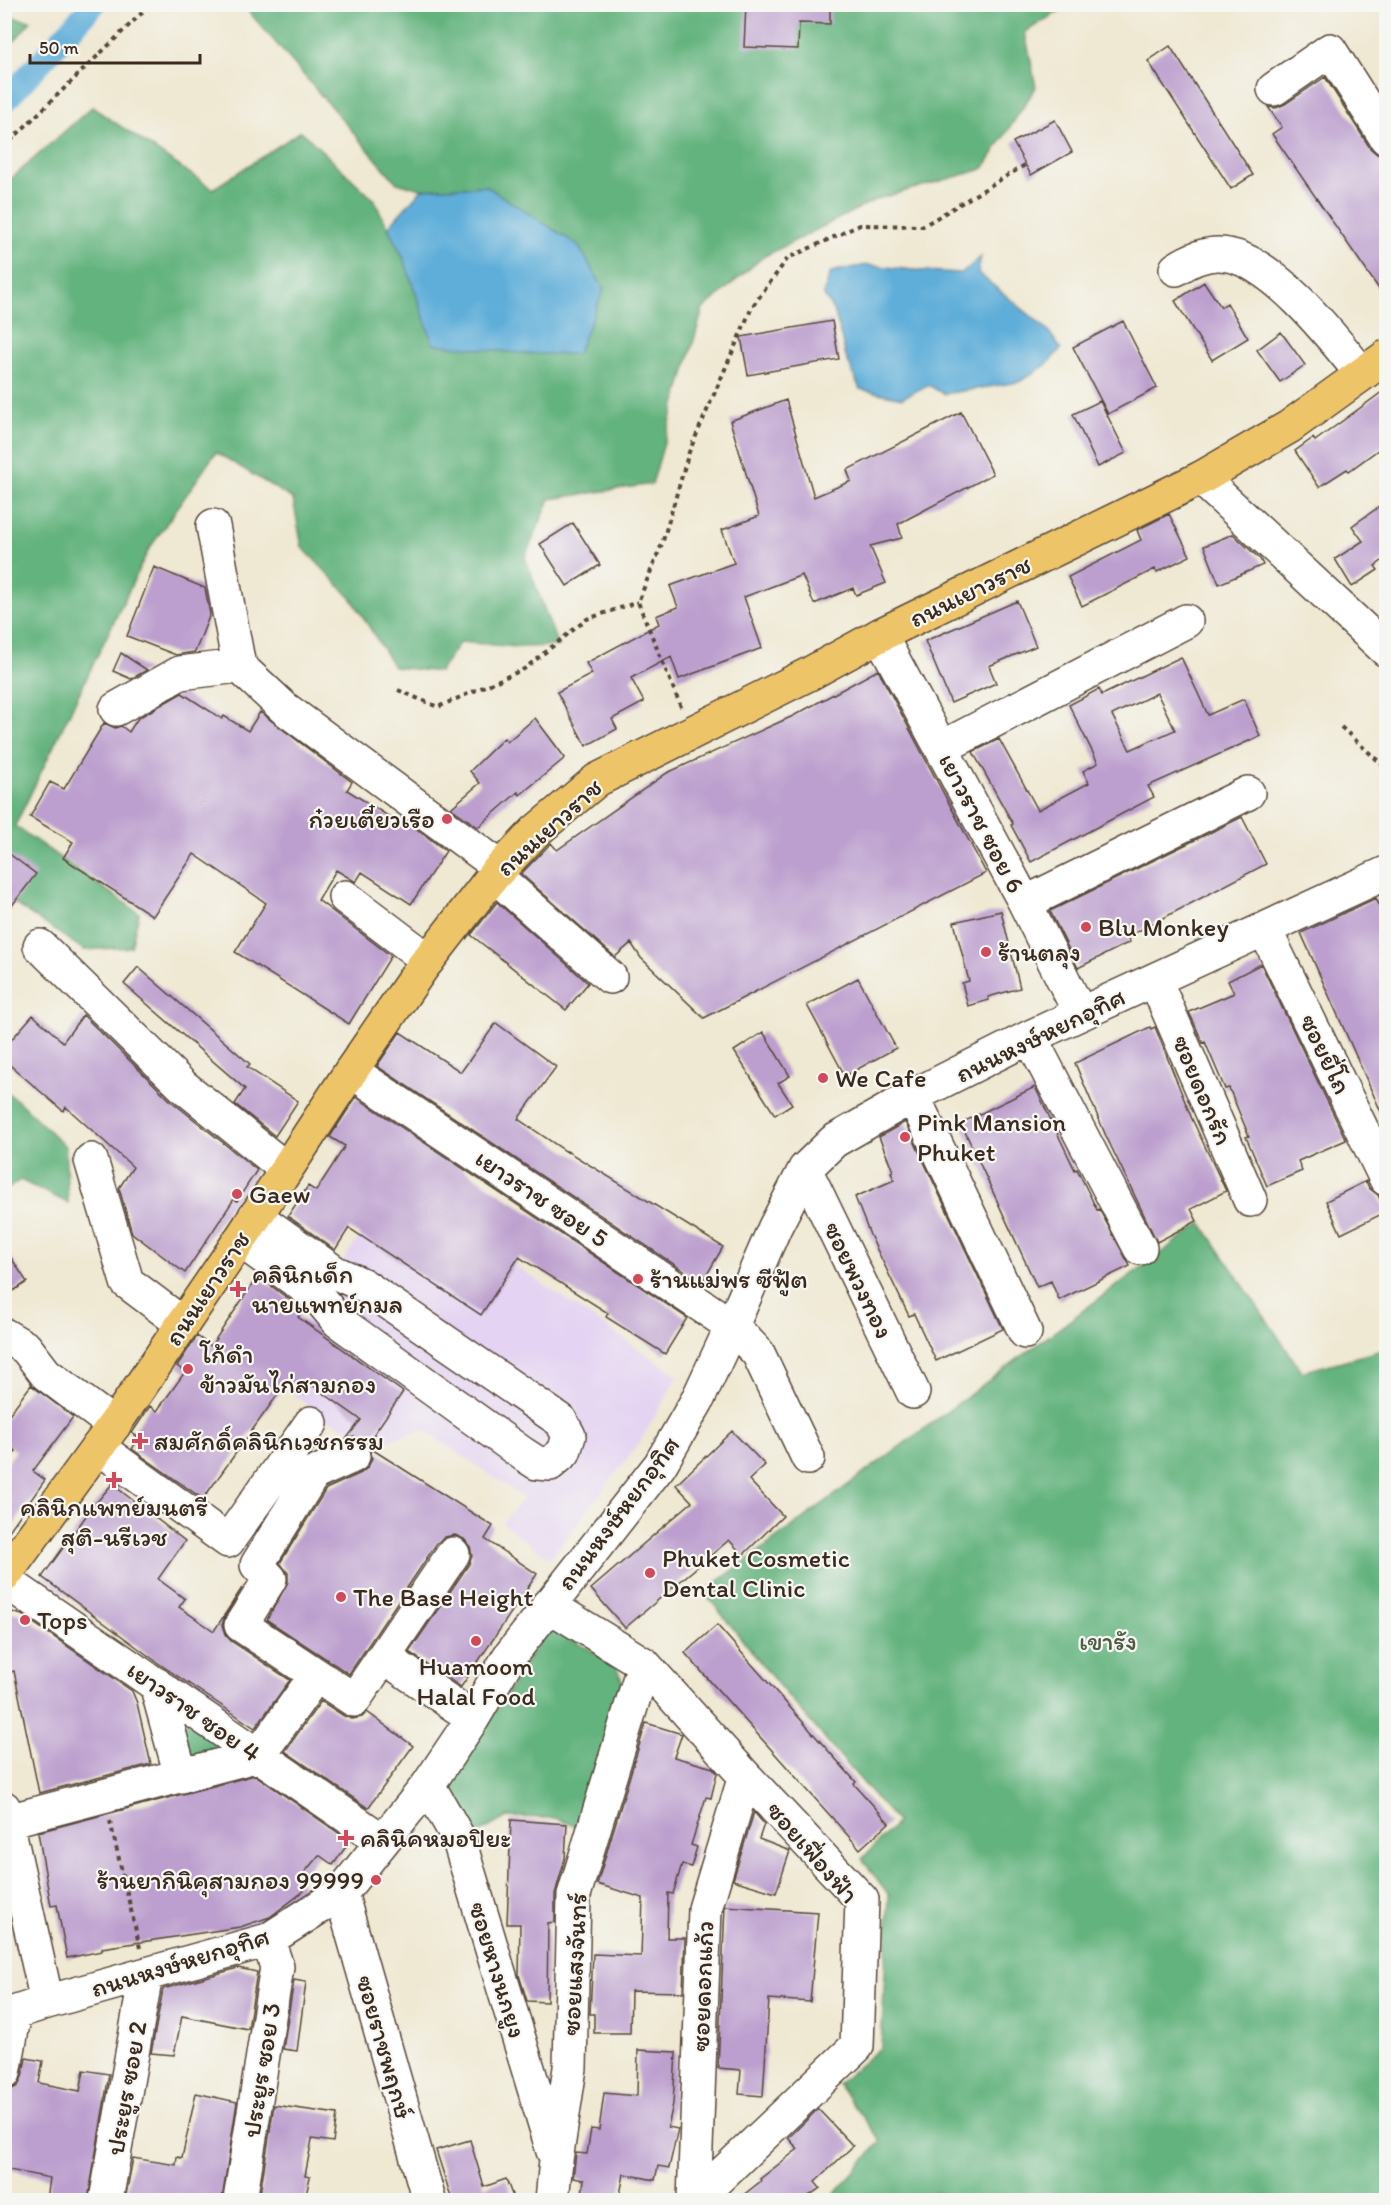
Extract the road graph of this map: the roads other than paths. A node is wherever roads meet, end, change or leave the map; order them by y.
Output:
1 (1274, 88) dead end
2 (1386, 138) edge
3 (1176, 269) dead end
4 (1374, 365) edge
5 (1201, 478) junction
6 (213, 526) dead end
7 (1186, 621) dead end
8 (880, 635) junction
9 (1386, 650) edge
10 (239, 666) junction
11 (116, 708) dead end
12 (941, 748) junction
13 (1248, 793) dead end
14 (498, 871) junction
15 (1385, 878) edge
16 (345, 897) dead end
17 (1024, 903) junction
18 (1265, 930) junction
19 (40, 946) dead end
20 (428, 960) junction
21 (610, 977) dead end
22 (1155, 980) junction
23 (1080, 1013) junction
24 (1030, 1037) junction
25 (351, 1071) junction
26 (913, 1096) junction
27 (92, 1160) dead end
28 (286, 1169) junction
29 (806, 1169) junction
30 (1386, 1179) edge
31 (1250, 1200) dead end
32 (248, 1228) junction
33 (1140, 1248) dead end
34 (407, 1316) junction
35 (183, 1324) junction
36 (732, 1326) junction
37 (1025, 1332) dead end
38 (4, 1335) edge
39 (381, 1351) junction
40 (913, 1392) dead end
41 (311, 1423) dead end
42 (106, 1436) junction
43 (353, 1456) dead end
44 (808, 1458) dead end
45 (453, 1554) dead end
46 (4, 1578) edge
47 (548, 1605) junction
48 (384, 1658) junction
49 (644, 1664) junction
50 (156, 1684) junction
51 (309, 1685) dead end
52 (473, 1718) junction
53 (259, 1755) junction
54 (181, 1776) junction
55 (745, 1776) junction
56 (428, 1785) junction
57 (6, 1817) edge
58 (383, 1841) junction
59 (341, 1893) junction
60 (268, 1940) junction
61 (146, 1975) junction
62 (47, 2002) junction
63 (10, 2015) edge
64 (4, 2073) edge
65 (556, 2160) junction
66 (106, 2200) edge
67 (240, 2200) edge
68 (429, 2200) edge
69 (552, 2200) edge
70 (694, 2200) edge

1 - 2 street
3 - 4 street
4 - 5 main road, ถนนเยาวราช
5 - 8 main road, ถนนเยาวราช
5 - 9 street
6 - 10 street
7 - 12 street
8 - 12 street, เยาวราช ซอย 6
8 - 14 main road, ถนนเยาวราช
10 - 11 street
10 - 14 street
12 - 17 street, เยาวราช ซอย 6
13 - 17 street
14 - 20 main road, ถนนเยาวราช
14 - 21 street
15 - 18 street, ถนนหงษ์หยกอุทิศ
16 - 20 street
17 - 23 street, เยาวราช ซอย 6
18 - 22 street, ถนนหงษ์หยกอุทิศ
18 - 30 street, ซอยยี่โถ
19 - 28 street
20 - 25 main road, ถนนเยาวราช
22 - 23 street, ถนนหงษ์หยกอุทิศ
22 - 31 street, ซอยดอกรัก
23 - 24 street, ถนนหงษ์หยกอุทิศ
24 - 26 street, ถนนหงษ์หยกอุทิศ
24 - 33 street
25 - 28 main road, ถนนเยาวราช
25 - 36 street, เยาวราช ซอย 5
26 - 29 street, ถนนหงษ์หยกอุทิศ
26 - 37 street
27 - 35 street
28 - 32 main road, ถนนเยาวราช
29 - 36 street, ถนนหงษ์หยกอุทิศ
29 - 40 street, ซอยพวงทอง
32 - 34 street
32 - 35 main road, ถนนเยาวราช
32 - 39 street
34 - 39 street
34 - 39 street
35 - 42 main road, ถนนเยาวราช
36 - 44 street, เยาวราช ซอย 5
36 - 47 street, ถนนหงษ์หยกอุทิศ
38 - 42 street
41 - 42 street
42 - 46 main road, ถนนเยาวราช
43 - 48 street
45 - 48 street
46 - 50 street, เยาวราช ซอย 4
47 - 49 street, ซอยเฟื่องฟ้า
47 - 52 street, ถนนหงษ์หยกอุทิศ
48 - 52 street
49 - 55 street, ซอยเฟื่องฟ้า
49 - 65 street, ซอยแสงจันทร์
50 - 53 street, เยาวราช ซอย 4
50 - 54 street
51 - 53 street
52 - 56 street, ถนนหงษ์หยกอุทิศ
53 - 54 street
53 - 58 street, เยาวราช ซอย 4
54 - 57 street
55 - 70 street, ซอยดอกแก้ว
55 - 70 street, ซอยเฟื่องฟ้า
56 - 58 street, ถนนหงษ์หยกอุทิศ
56 - 65 street, ซอยหางนกยูง
57 - 62 street
58 - 59 street, ถนนหงษ์หยกอุทิศ
59 - 60 street, ถนนหงษ์หยกอุทิศ
59 - 68 street, ซอยราชพฤกษ์
60 - 61 street, ถนนหงษ์หยกอุทิศ
60 - 67 street, ประยูร ซอย 3
61 - 62 street, ถนนหงษ์หยกอุทิศ
61 - 66 street, ประยูร ซอย 2
62 - 63 street, ถนนหงษ์หยกอุทิศ
63 - 64 street
65 - 69 street, ซอยแสงจันทร์

